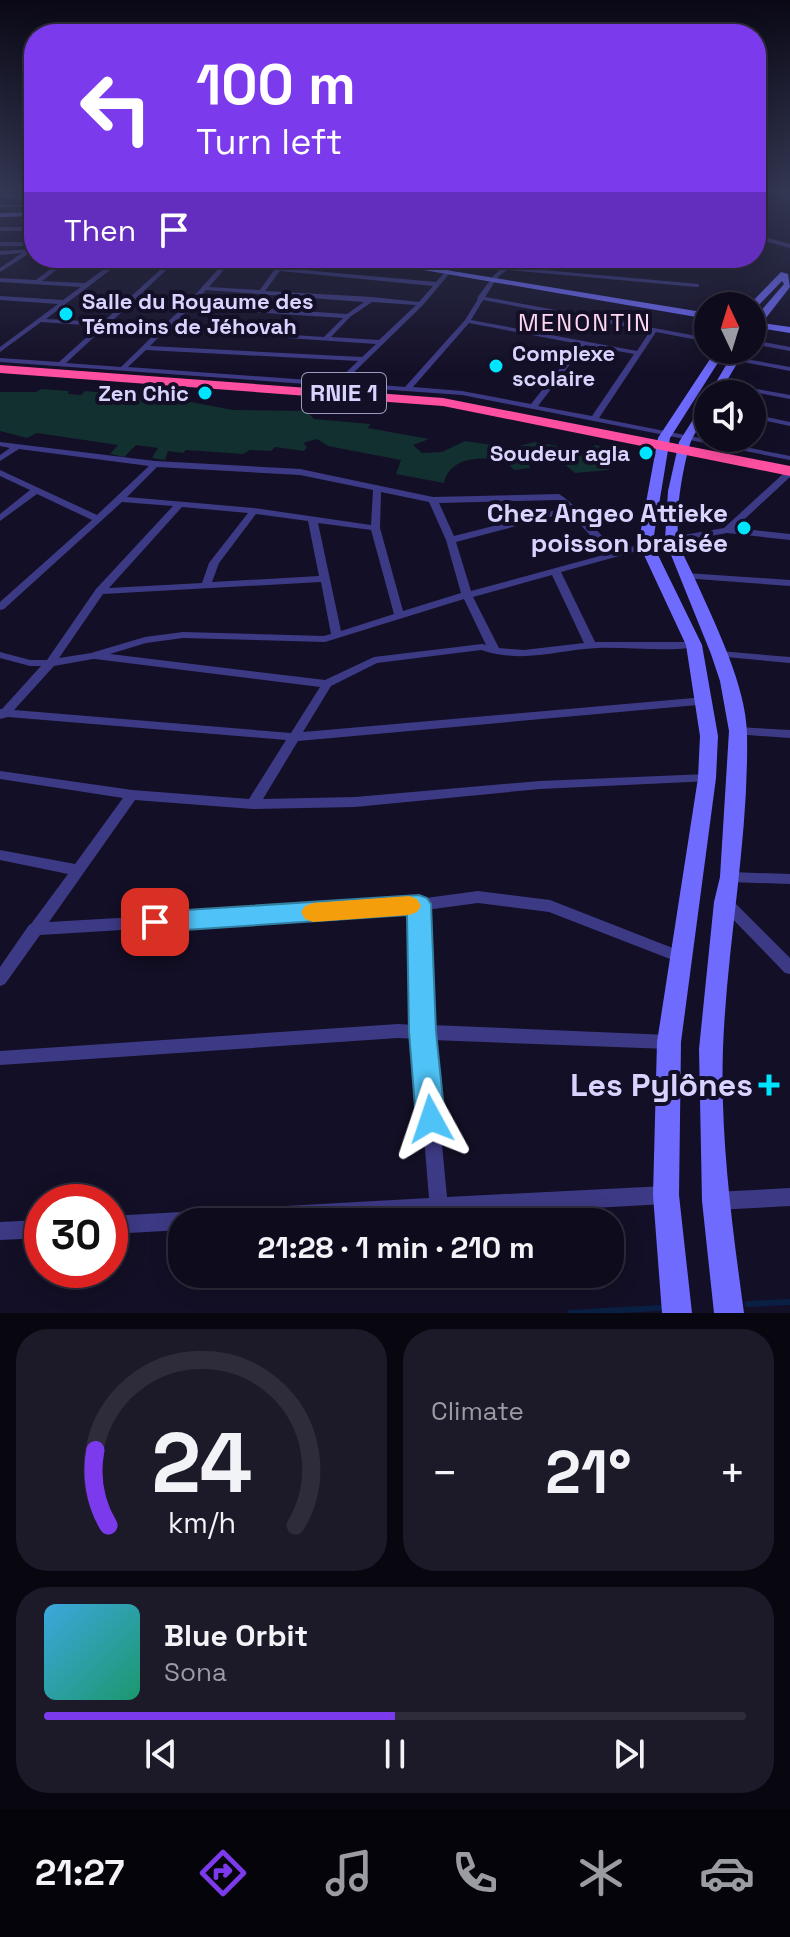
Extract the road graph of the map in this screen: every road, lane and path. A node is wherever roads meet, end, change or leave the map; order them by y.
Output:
1 (24, 252) edge
2 (0, 253) edge
3 (24, 256) edge
4 (56, 268) edge
5 (109, 268) edge
6 (165, 268) edge
7 (222, 268) edge
8 (447, 268) edge
9 (456, 268) edge
10 (501, 268) edge
11 (549, 268) edge
12 (276, 269) joint
13 (0, 270) edge
14 (494, 278) junction
15 (0, 280) edge
16 (37, 282) junction
17 (435, 284) junction
18 (85, 285) junction
19 (697, 285) dead end
20 (204, 288) junction
21 (263, 290) junction
22 (766, 292) edge
23 (766, 296) edge
24 (0, 298) edge
25 (480, 298) junction
26 (777, 298) junction
27 (373, 299) junction
28 (62, 302) junction
29 (421, 304) junction
30 (188, 306) junction
31 (766, 310) edge
32 (694, 312) edge
33 (348, 316) junction
34 (39, 320) junction
35 (467, 321) junction
36 (103, 325) junction
37 (766, 325) edge
38 (165, 328) junction
39 (790, 328) edge
40 (654, 330) junction
41 (327, 337) junction
42 (694, 337) edge
43 (378, 342) junction
44 (583, 343) junction
45 (766, 345) edge
46 (145, 348) junction
47 (790, 349) edge
48 (0, 350) edge
49 (637, 353) junction
50 (361, 359) junction
51 (766, 362) edge
52 (62, 363) junction
53 (712, 364) edge
54 (0, 367) edge
55 (124, 367) junction
56 (790, 369) edge
57 (339, 383) junction
58 (408, 388) junction
59 (766, 394) edge
60 (790, 397) edge
61 (534, 406) junction
62 (594, 419) junction
63 (766, 419) edge
64 (790, 424) edge
65 (694, 429) edge
66 (664, 442) junction
67 (0, 444) edge
68 (18, 446) junction
69 (684, 446) junction
70 (0, 459) edge
71 (155, 464) junction
72 (789, 469) edge
73 (0, 473) edge
74 (377, 488) junction
75 (35, 491) junction
76 (120, 499) junction
77 (433, 500) junction
78 (178, 506) junction
79 (571, 509) junction
80 (254, 511) junction
81 (0, 518) edge
82 (312, 518) junction
83 (98, 519) junction
84 (375, 528) junction
85 (727, 530) junction
86 (790, 537) edge
87 (451, 540) junction
88 (672, 540) junction
89 (649, 545) junction
90 (613, 554) junction
91 (556, 572) junction
92 (686, 576) junction
93 (325, 579) junction
94 (790, 583) edge
95 (206, 586) junction
96 (100, 591) junction
97 (467, 595) junction
98 (0, 607) edge
99 (399, 615) junction
100 (337, 636) junction
101 (591, 645) junction
102 (694, 645) junction
103 (495, 652) junction
104 (719, 654) junction
105 (0, 655) edge
106 (93, 656) junction
107 (790, 660) edge
108 (50, 663) junction
109 (327, 684) junction
110 (705, 701) junction
111 (2, 715) edge
112 (738, 731) junction
113 (790, 734) edge
114 (294, 737) junction
115 (0, 775) edge
116 (707, 778) junction
117 (132, 795) junction
118 (253, 804) junction
119 (0, 855) edge
120 (76, 870) junction
121 (730, 877) junction
122 (790, 879) edge
123 (724, 902) junction
124 (419, 904) junction
125 (34, 929) junction
126 (683, 958) junction
127 (790, 968) edge
128 (2, 973) edge
129 (423, 1032) junction
130 (669, 1042) junction
131 (0, 1058) edge
132 (666, 1195) junction
133 (790, 1197) edge
134 (715, 1201) junction
135 (439, 1207) junction
136 (128, 1224) edge
137 (24, 1230) edge
138 (0, 1231) edge
139 (677, 1313) edge
140 (729, 1313) edge

1 - 2 street
3 - 13 street
4 - 16 street
5 - 18 street
6 - 36 street
7 - 20 street
8 - 17 street
9 - 14 street
10 - 14 street
11 - 19 street
12 - 17 street
12 - 21 street
14 - 25 street
14 - 32 street
15 - 16 street
16 - 18 street
17 - 29 street
18 - 28 street
20 - 21 street
20 - 30 street
21 - 27 street
22 - 26 street
23 - 26 street
24 - 28 street
25 - 35 street
25 - 40 street
26 - 31 street
27 - 29 street
27 - 33 street
28 - 34 street
29 - 43 street
30 - 33 street
30 - 38 street
33 - 41 street
34 - 36 street
34 - 48 street
35 - 44 street
35 - 58 street
36 - 38 street
36 - 52 street
37 - 39 street
38 - 41 street
38 - 46 street
40 - 42 street
40 - 49 street
41 - 43 street
43 - 50 street
44 - 49 street
44 - 61 street
45 - 47 street
46 - 50 street
46 - 55 street
49 - 62 street
50 - 57 street
51 - 56 street
52 - 54 street
52 - 55 street
53 - 66 street
54 - 66 highway, RNIE 1
55 - 57 street
57 - 58 street
58 - 61 street
59 - 60 street
61 - 62 street
62 - 66 street
63 - 64 street
65 - 69 street
66 - 69 highway, RNIE 1
66 - 89 street
67 - 68 street
68 - 70 street
68 - 71 street
69 - 72 highway, RNIE 1
69 - 88 street
71 - 74 street
71 - 76 street
72 - 85 street
73 - 75 street
74 - 77 street
74 - 84 street
75 - 81 street
75 - 83 street
76 - 78 street
76 - 83 street
77 - 79 street
77 - 87 street
78 - 80 street
78 - 96 street
79 - 87 street
79 - 90 street
80 - 82 street
80 - 95 street
82 - 84 street
82 - 93 street
83 - 98 street
84 - 99 street
85 - 86 street
85 - 88 street
87 - 97 street
88 - 92 street
89 - 90 street
89 - 102 street
90 - 91 street
91 - 97 street
91 - 101 street
92 - 94 street
92 - 104 street
93 - 95 street
93 - 100 street
95 - 96 street
96 - 108 street
97 - 99 street
97 - 103 street
99 - 100 street
100 - 106 street
101 - 102 street
101 - 103 street
102 - 110 street
103 - 109 street
104 - 107 street
104 - 112 street
105 - 108 street
106 - 108 street
106 - 109 street
108 - 111 street
109 - 114 street
110 - 114 street
110 - 116 street
111 - 114 street
112 - 113 street
112 - 121 street
114 - 118 street
115 - 117 street
116 - 118 street
116 - 126 street
117 - 118 street
117 - 120 street
119 - 120 street
120 - 125 street
121 - 122 street
121 - 123 street
123 - 127 street
123 - 134 street
124 - 125 street
124 - 126 street
124 - 129 street
125 - 128 street
126 - 130 street
129 - 130 street
129 - 131 street
129 - 135 street
130 - 132 street
132 - 135 street
132 - 139 street
133 - 134 street
134 - 140 street
135 - 136 street
137 - 138 street

